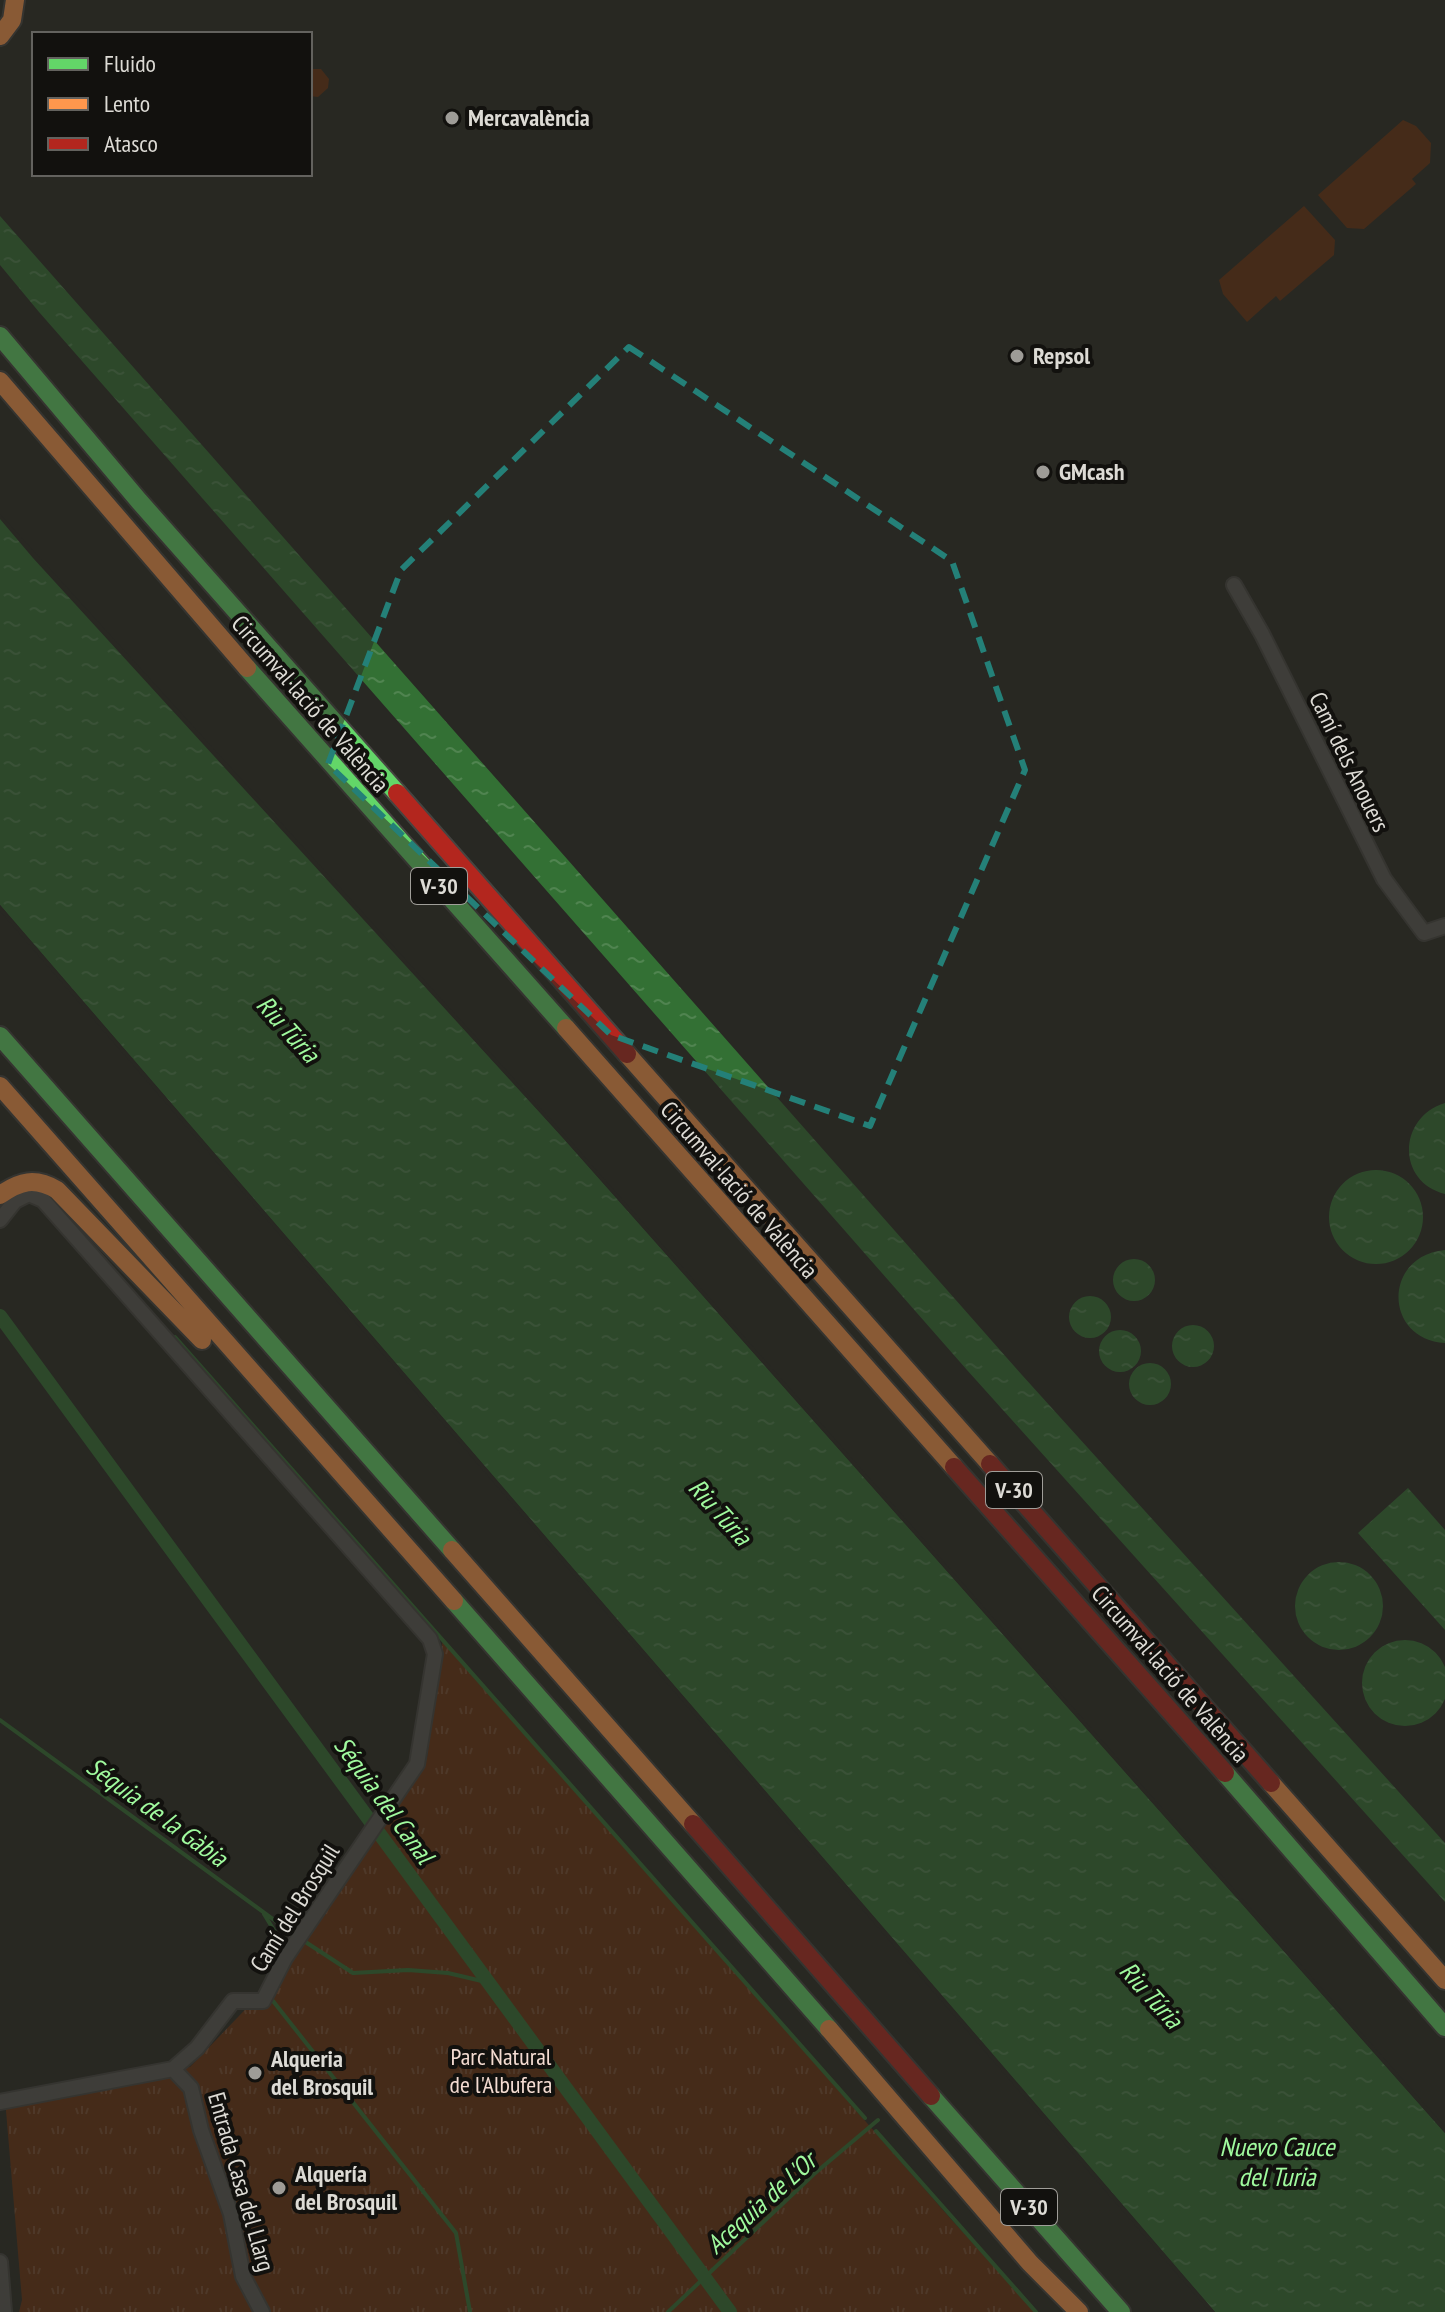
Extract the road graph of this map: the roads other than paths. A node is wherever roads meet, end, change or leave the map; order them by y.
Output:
1 (32, 0) edge
2 (15, 5) edge
3 (0, 36) edge
4 (0, 336) edge
5 (0, 381) edge
6 (1234, 585) dead end
7 (1445, 926) edge
8 (581, 1003) junction
9 (0, 1036) edge
10 (0, 1076) edge
11 (0, 1086) edge
12 (0, 1113) edge
13 (0, 1195) edge
14 (109, 1208) junction
15 (0, 1220) edge
16 (233, 1372) junction
17 (883, 1385) junction
18 (624, 1795) junction
19 (1445, 1980) edge
20 (1425, 2000) junction
21 (1445, 2015) edge
22 (1445, 2027) edge
23 (173, 2069) junction
24 (0, 2102) edge
25 (0, 2262) edge
26 (1030, 2263) junction
27 (4, 2312) edge
28 (262, 2312) edge
29 (1064, 2312) edge
30 (1079, 2312) edge
31 (1121, 2312) edge

1 - 2 main road
2 - 3 main road
4 - 8 main road, Circumval·lació de València / V-30
5 - 17 main road, Circumval·lació de València / V-30
6 - 7 street, Camí dels Anouers
8 - 17 main road
8 - 19 main road, Circumval·lació de València / V-30
9 - 31 main road, V-30
10 - 14 main road
11 - 14 main road, V-30
12 - 16 main road
13 - 16 main road
14 - 18 main road, V-30
15 - 23 street, Camí del Brosquil
16 - 18 main road
17 - 20 main road, Circumval·lació de València / V-30
18 - 26 main road, V-30
20 - 21 main road
20 - 22 main road, Circumval·lació de València / V-30
23 - 24 street
23 - 28 street, Entrada Casa del Llarg
25 - 27 street
26 - 29 main road
26 - 30 main road, V-30

